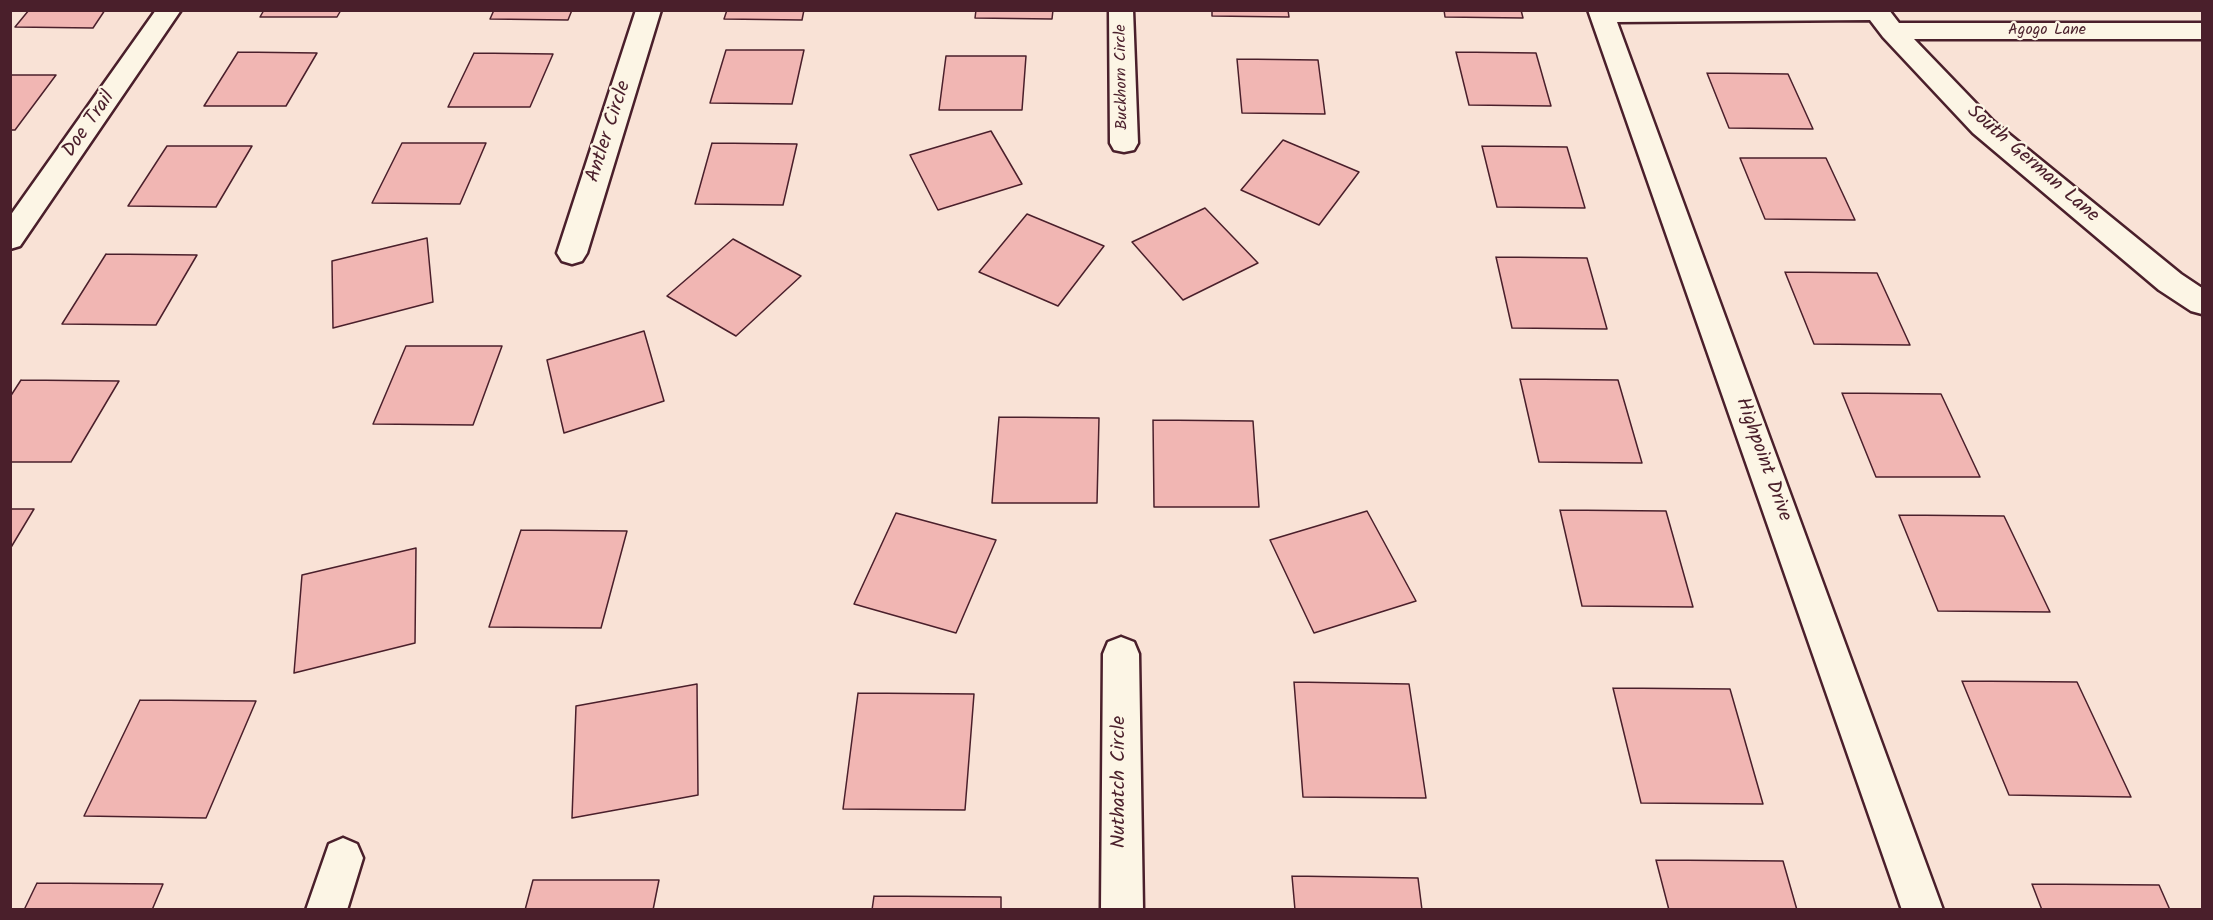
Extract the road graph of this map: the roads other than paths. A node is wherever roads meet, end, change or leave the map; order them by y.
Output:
1 (169, 10) edge
2 (649, 10) edge
3 (1121, 10) edge
4 (1600, 12) edge
5 (1882, 18) edge
6 (2202, 31) edge
7 (1124, 143) dead end
8 (10, 238) edge
9 (572, 253) dead end
10 (2202, 303) edge
11 (1120, 654) dead end
12 (343, 858) dead end
13 (326, 909) edge
14 (1122, 909) edge
15 (1923, 909) edge

1 - 8 street, Doe Trail
2 - 9 street, Antler Circle
3 - 7 street, Buckhorn Circle
4 - 5 street, Agogo Lane
4 - 15 street, Highpoint Drive
5 - 6 street, Agogo Lane
5 - 10 street, South German Lane
11 - 14 street, Nuthatch Circle
12 - 13 street

